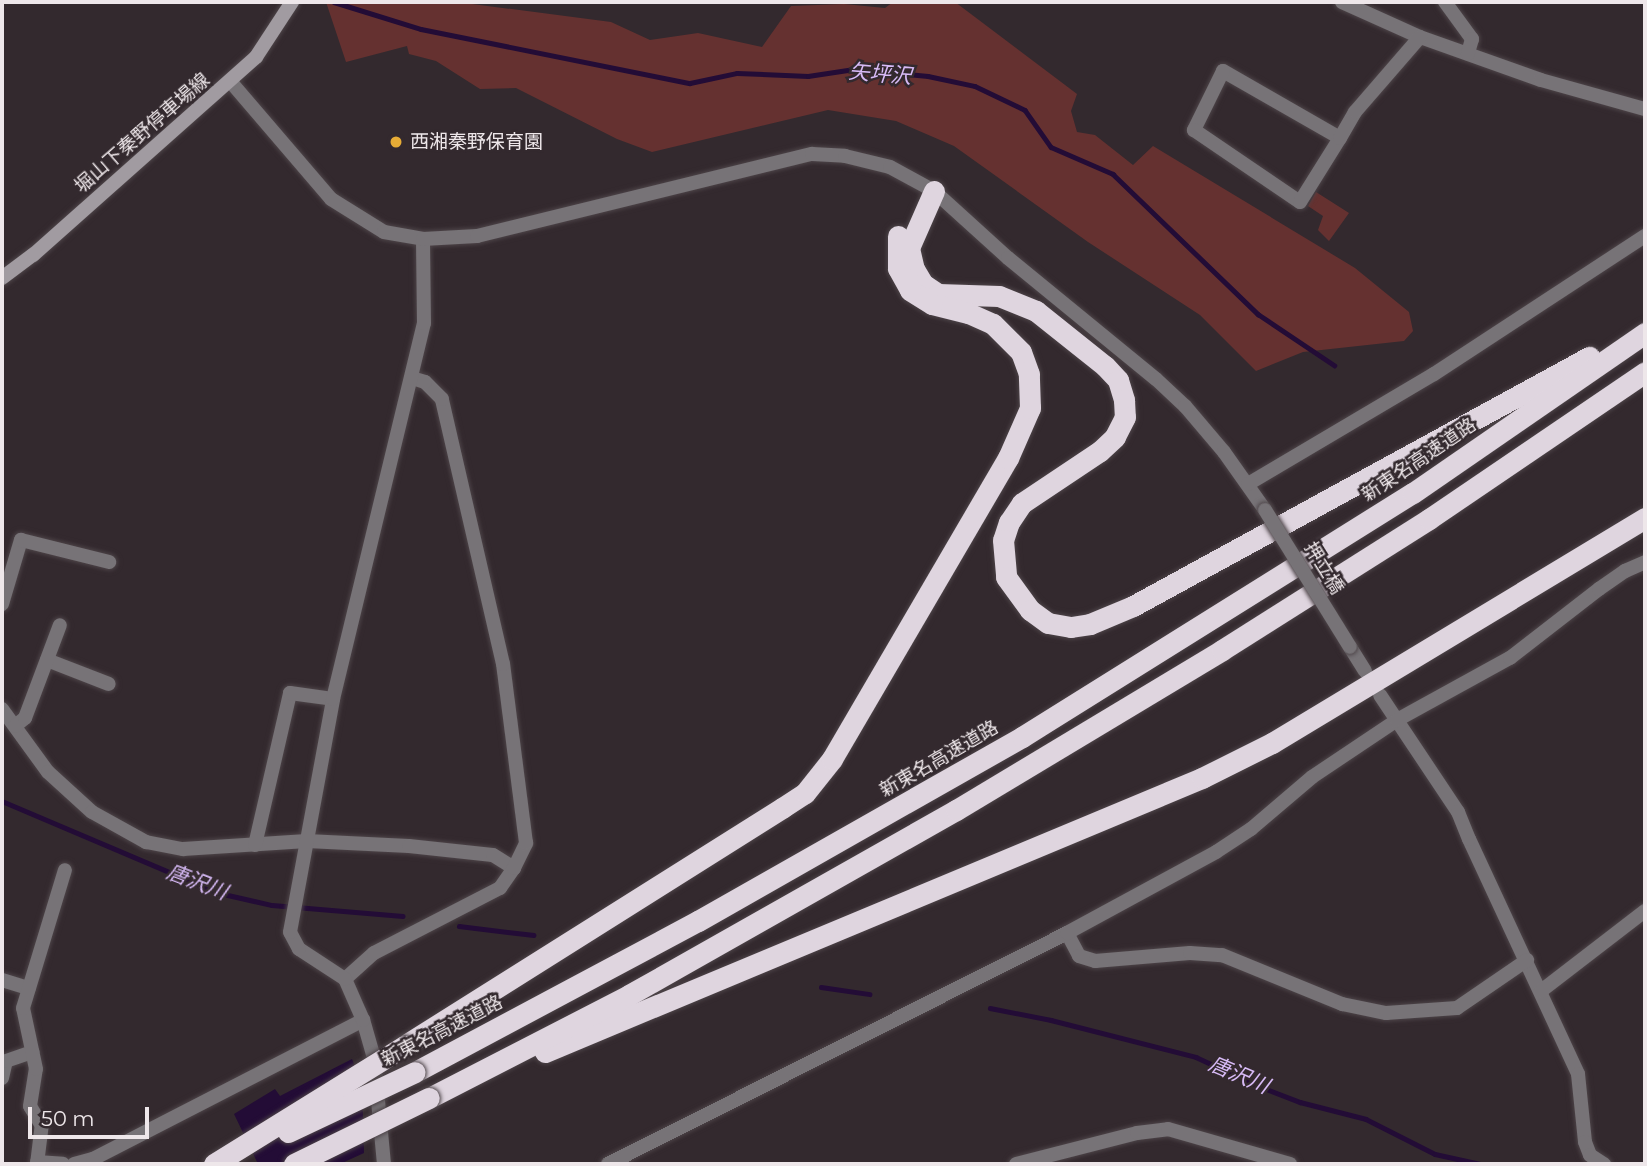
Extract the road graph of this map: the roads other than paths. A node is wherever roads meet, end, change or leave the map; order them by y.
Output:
1 (292, 2) edge
2 (1342, 2) edge
3 (1445, 2) edge
4 (1420, 37) junction
5 (1468, 53) junction
6 (230, 81) junction
7 (1645, 109) edge
8 (1340, 138) junction
9 (934, 191) junction
10 (1645, 236) edge
11 (423, 239) junction
12 (2, 278) edge
13 (1645, 326) edge
14 (1645, 333) edge
15 (1645, 372) edge
16 (412, 378) junction
17 (1248, 484) junction
18 (1645, 518) edge
19 (109, 562) dead end
20 (1645, 562) edge
21 (2, 604) edge
22 (60, 625) dead end
23 (47, 660) junction
24 (1365, 671) dead end
25 (109, 684) dead end
26 (1380, 695) dead end
27 (334, 699) junction
28 (2, 709) edge
29 (1397, 720) junction
30 (15, 726) junction
31 (307, 841) junction
32 (255, 845) junction
33 (514, 868) junction
34 (65, 870) dead end
35 (1645, 911) edge
36 (1067, 933) junction
37 (1527, 960) junction
38 (345, 979) junction
39 (2, 980) edge
40 (29, 988) junction
41 (1541, 991) junction
42 (363, 1020) junction
43 (32, 1052) junction
44 (2, 1078) edge
45 (429, 1098) junction
46 (37, 1163) edge
47 (63, 1164) edge
48 (74, 1164) edge
49 (214, 1164) edge
50 (220, 1164) edge
51 (294, 1164) edge
52 (384, 1164) edge
53 (608, 1164) edge
54 (1016, 1164) edge
55 (1290, 1164) edge
56 (1604, 1164) edge

1 - 6 main road, 堀山下秦野停車場線
2 - 4 street
3 - 5 street
4 - 5 street
4 - 8 street
5 - 7 street
6 - 11 street, 押立橋
6 - 12 main road, 堀山下秦野停車場線
8 - 8 street
9 - 11 street, 押立橋
9 - 13 highway
9 - 17 street, 押立橋
9 - 49 highway, bridge
10 - 17 street
11 - 16 street
14 - 50 highway, 新東名高速道路, bridge
15 - 45 highway
16 - 27 street
16 - 33 street
17 - 24 street, 押立橋, bridge
18 - 45 highway
19 - 21 street
20 - 29 street
22 - 23 street
23 - 25 street
23 - 30 street
26 - 29 street
27 - 31 street
27 - 32 street
28 - 30 street
29 - 36 street
29 - 37 street
30 - 32 street
31 - 32 street
31 - 33 street
31 - 38 street
33 - 38 street
34 - 40 street
35 - 41 street
36 - 37 street
36 - 53 street
37 - 41 street
38 - 42 street
39 - 40 street
40 - 43 street
41 - 56 street
42 - 48 street
42 - 52 street
43 - 44 street
43 - 46 street
45 - 51 highway, bridge
46 - 47 street
54 - 55 street

